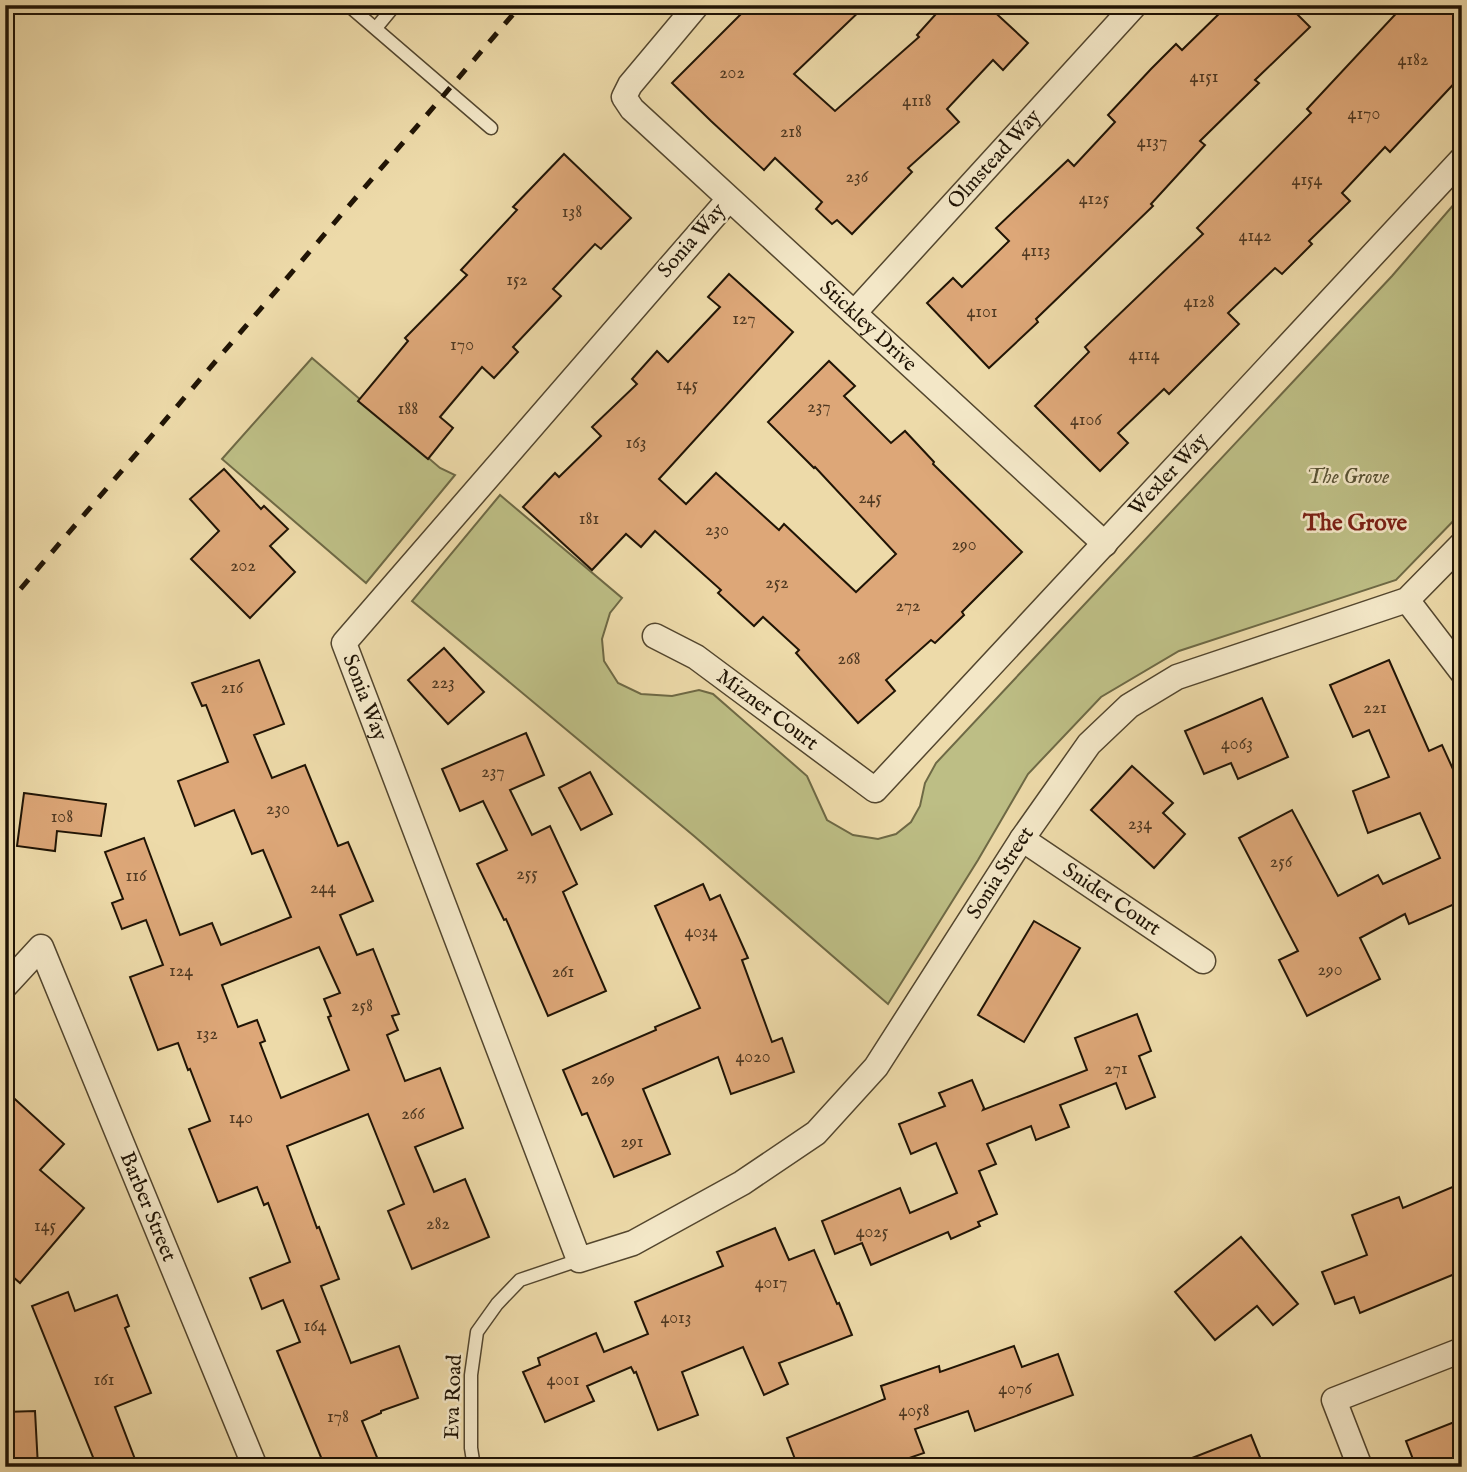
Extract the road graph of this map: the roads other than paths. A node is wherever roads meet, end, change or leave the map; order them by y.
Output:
1 (348, 5) edge
2 (395, 5) edge
3 (697, 5) edge
4 (1135, 5) edge
5 (376, 28) junction
6 (491, 128) dead end
7 (1462, 159) edge
8 (729, 198) junction
9 (854, 313) junction
10 (1105, 544) junction
11 (1462, 544) edge
12 (1407, 600) junction
13 (655, 636) dead end
14 (1462, 672) edge
15 (875, 790) joint
16 (1022, 839) junction
17 (1203, 961) dead end
18 (5, 986) edge
19 (579, 1260) junction
20 (1462, 1350) edge
21 (255, 1467) edge
22 (474, 1467) edge
23 (1360, 1467) edge

1 - 5 lane
2 - 5 lane
3 - 8 street, Stickley Drive
4 - 9 street, Olmstead Way
5 - 6 lane
7 - 10 street, Wexler Way
8 - 9 street, Stickley Drive
8 - 19 street, Sonia Way
9 - 10 street, Stickley Drive
10 - 15 street, Wexler Way
11 - 12 street, Sonia Street
12 - 14 street
12 - 16 street, Sonia Street
13 - 15 street, Mizner Court
16 - 17 street, Snider Court
16 - 19 street, Sonia Street
18 - 21 street, Barber Street
19 - 22 lane, Eva Road
20 - 23 street

